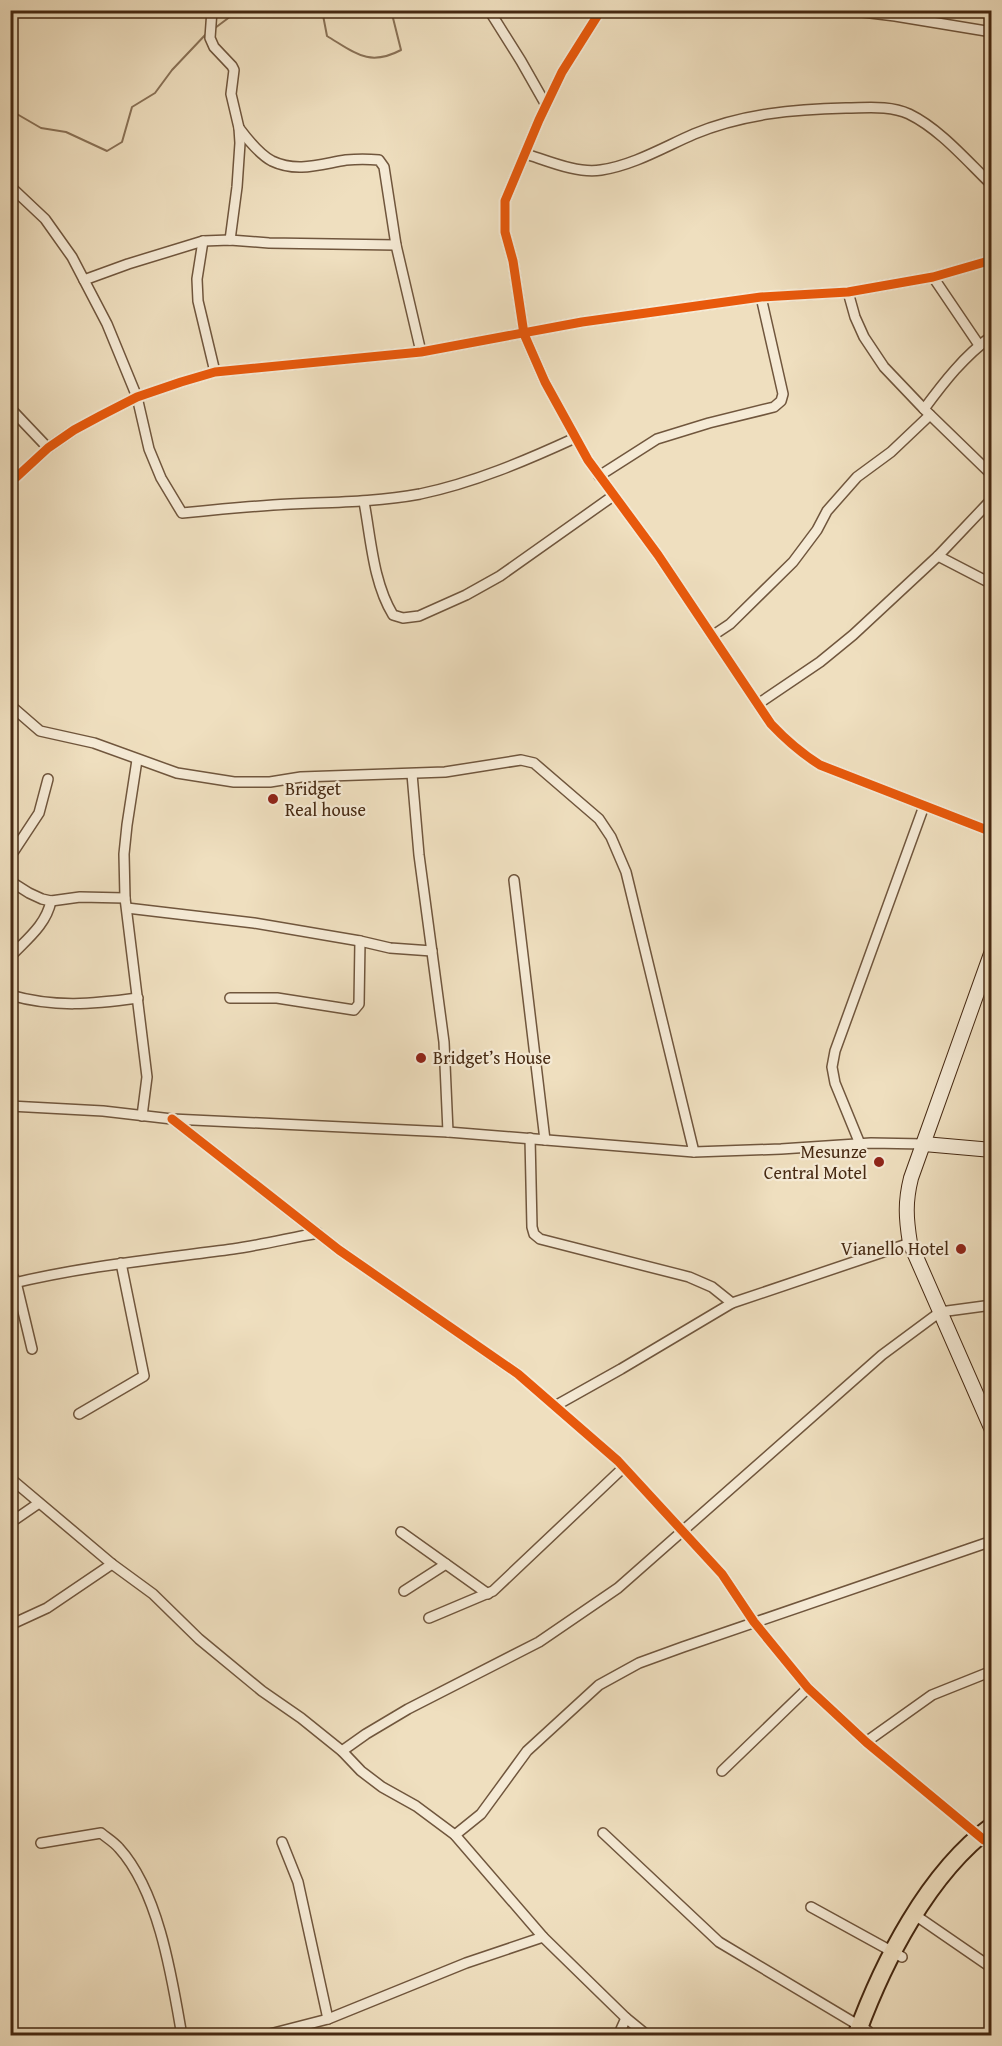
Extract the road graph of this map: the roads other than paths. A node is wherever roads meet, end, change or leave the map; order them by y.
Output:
1 (212, 10) edge
2 (489, 10) edge
3 (601, 10) edge
4 (846, 10) edge
5 (992, 32) edge
6 (546, 105) junction
7 (239, 128) junction
8 (526, 154) junction
9 (992, 185) edge
10 (10, 186) edge
11 (230, 240) junction
12 (203, 241) junction
13 (396, 245) junction
14 (992, 260) edge
15 (933, 277) junction
16 (84, 280) junction
17 (848, 292) junction
18 (761, 297) junction
19 (524, 334) junction
20 (992, 336) edge
21 (979, 345) junction
22 (421, 352) junction
23 (215, 372) junction
24 (137, 397) junction
25 (10, 408) edge
26 (927, 412) junction
27 (575, 438) junction
28 (48, 448) junction
29 (992, 475) edge
30 (599, 476) junction
31 (10, 483) edge
32 (614, 496) junction
33 (992, 499) edge
34 (364, 502) junction
35 (938, 556) junction
36 (992, 584) edge
37 (712, 636) junction
38 (758, 704) junction
39 (10, 705) edge
40 (137, 760) junction
41 (412, 774) junction
42 (48, 779) dead end
43 (924, 806) junction
44 (992, 832) edge
45 (10, 857) edge
46 (514, 879) dead end
47 (10, 881) edge
48 (51, 901) junction
49 (126, 903) junction
50 (360, 941) junction
51 (432, 951) junction
52 (992, 951) edge
53 (10, 957) edge
54 (10, 995) edge
55 (138, 998) junction
56 (230, 998) dead end
57 (10, 1106) edge
58 (142, 1116) junction
59 (172, 1119) junction
60 (448, 1132) junction
61 (530, 1138) junction
62 (545, 1140) junction
63 (860, 1144) junction
64 (924, 1144) junction
65 (992, 1150) edge
66 (694, 1152) junction
67 (318, 1233) junction
68 (910, 1243) junction
69 (121, 1263) junction
70 (10, 1271) edge
71 (13, 1283) edge
72 (732, 1303) junction
73 (992, 1305) edge
74 (940, 1312) junction
75 (32, 1349) dead end
76 (555, 1406) junction
77 (79, 1414) dead end
78 (992, 1430) edge
79 (624, 1467) junction
80 (10, 1478) edge
81 (39, 1503) junction
82 (10, 1523) edge
83 (683, 1530) junction
84 (401, 1532) dead end
85 (992, 1541) edge
86 (112, 1564) junction
87 (446, 1564) junction
88 (404, 1592) dead end
89 (488, 1594) junction
90 (429, 1618) dead end
91 (753, 1622) junction
92 (10, 1624) edge
93 (992, 1671) edge
94 (807, 1688) junction
95 (866, 1742) junction
96 (342, 1751) junction
97 (722, 1771) dead end
98 (603, 1833) dead end
99 (987, 1834) edge
100 (455, 1835) junction
101 (282, 1842) dead end
102 (41, 1843) dead end
103 (811, 1907) dead end
104 (919, 1917) junction
105 (543, 1937) junction
106 (898, 1955) junction
107 (992, 1968) edge
108 (626, 2018) junction
109 (328, 2019) junction
110 (863, 2032) edge
111 (182, 2036) edge
112 (262, 2036) edge
113 (618, 2036) edge
114 (648, 2036) edge

1 - 7 street
2 - 6 street
3 - 6 street
4 - 5 street
6 - 8 street
7 - 11 street
7 - 13 street
8 - 9 street
8 - 19 street
10 - 16 street
11 - 12 street
11 - 13 street
12 - 16 street
12 - 23 street
13 - 22 street
14 - 15 street
15 - 17 street
15 - 21 street
16 - 24 street
17 - 18 street
17 - 26 street
18 - 19 street
18 - 30 street
19 - 22 street
19 - 27 street
20 - 21 street
21 - 26 street
22 - 23 street
23 - 24 street
24 - 28 street
24 - 34 street
25 - 28 street
26 - 29 street
26 - 37 street
27 - 30 street
27 - 34 street
28 - 31 street
30 - 32 street
32 - 34 street
32 - 37 street
33 - 35 street
35 - 36 street
35 - 38 street
37 - 38 street
38 - 43 street
39 - 40 street
40 - 41 street
40 - 49 street
41 - 51 street
41 - 66 street
42 - 45 street
43 - 44 street
43 - 63 street
46 - 62 street
47 - 48 street
48 - 49 street
48 - 53 street
49 - 50 street
49 - 55 street
50 - 51 street
50 - 56 street
51 - 60 street
52 - 64 street
54 - 55 street
55 - 58 street
57 - 58 street
58 - 59 street
59 - 60 street
59 - 67 street
60 - 61 street
61 - 62 street
61 - 72 street
62 - 66 street
63 - 64 street
63 - 66 street
64 - 65 street
64 - 68 street
67 - 69 street
67 - 76 street
68 - 72 street
68 - 74 street
69 - 71 street
69 - 77 street
70 - 71 street
71 - 75 street
72 - 76 street
73 - 74 street
74 - 78 street
74 - 83 street
76 - 79 street
79 - 83 street
79 - 89 street
80 - 81 street
81 - 82 street
81 - 86 street
83 - 91 street
83 - 96 street
84 - 87 street
85 - 91 street
86 - 92 street
86 - 96 street
87 - 88 street
87 - 89 street
89 - 90 street
91 - 94 street
91 - 100 street
93 - 95 street
94 - 95 street
94 - 97 street
95 - 99 street
96 - 100 street
98 - 110 street
99 - 104 highway
100 - 105 street
101 - 109 street
102 - 111 street
103 - 106 street
104 - 106 highway
104 - 107 street
105 - 108 street
105 - 109 street
106 - 110 highway
108 - 113 street
108 - 114 street
109 - 112 street

